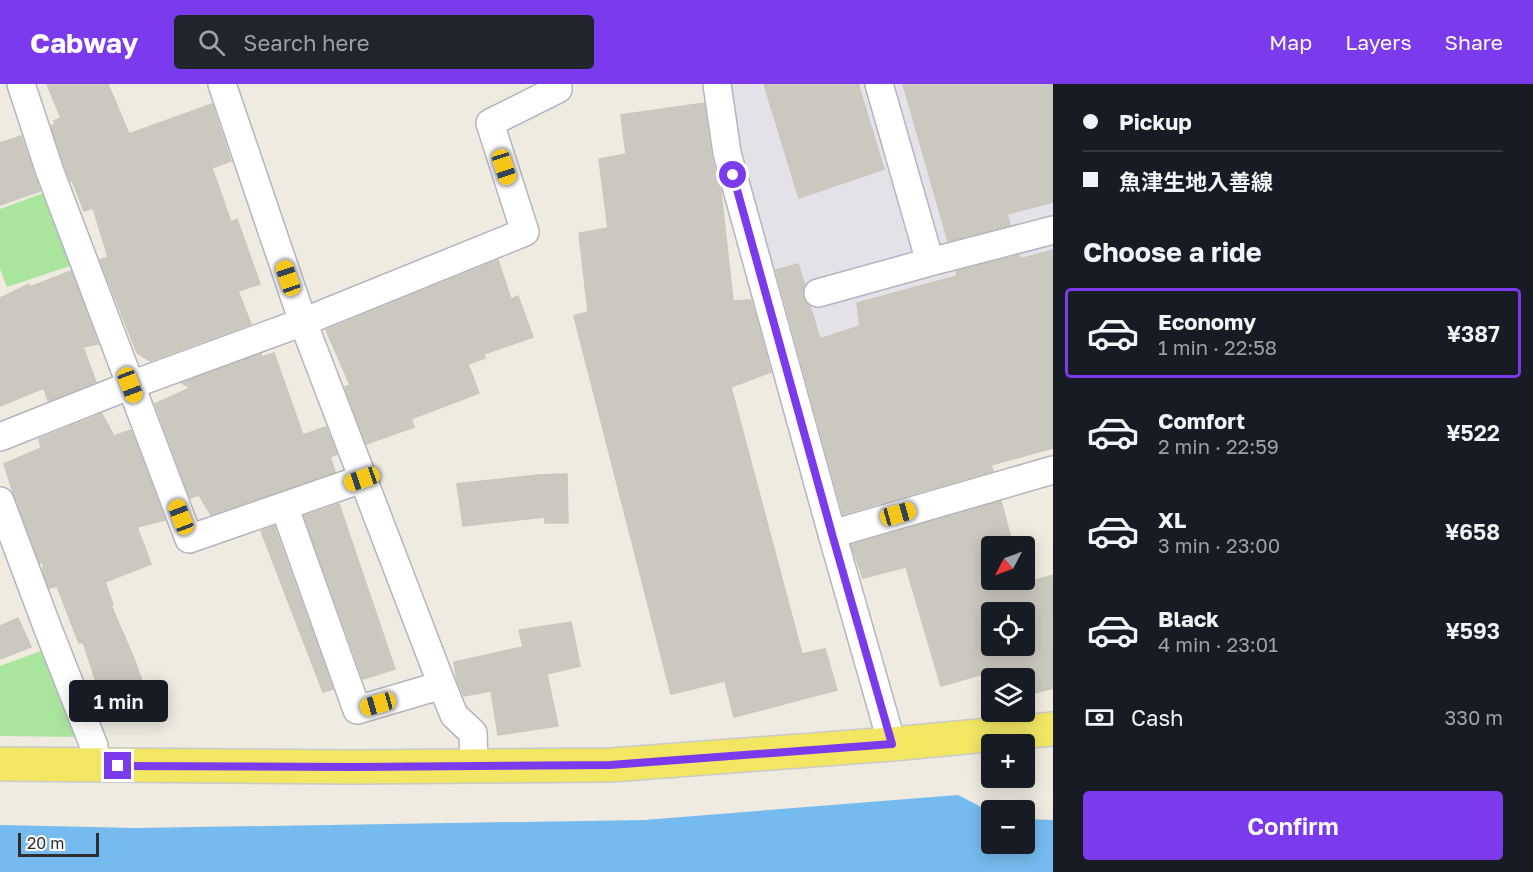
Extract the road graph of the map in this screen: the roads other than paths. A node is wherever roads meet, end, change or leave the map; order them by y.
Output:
1 (21, 84) edge
2 (222, 84) edge
3 (558, 84) edge
4 (717, 84) edge
5 (879, 84) edge
6 (1053, 230) edge
7 (930, 262) junction
8 (818, 293) dead end
9 (303, 321) junction
10 (130, 385) junction
11 (0, 437) edge
12 (1053, 470) edge
13 (362, 479) junction
14 (0, 501) edge
15 (284, 506) junction
16 (832, 534) junction
17 (442, 685) junction
18 (1053, 729) edge
19 (892, 744) junction
20 (0, 764) edge
21 (95, 765) junction
22 (474, 766) junction

1 - 10 street
2 - 9 street
3 - 9 street
4 - 16 street
5 - 7 street
6 - 7 street
7 - 8 street
9 - 10 street
9 - 13 street
10 - 11 street
10 - 15 street
12 - 16 street
13 - 15 street
13 - 17 street
14 - 21 street
15 - 17 street
16 - 19 street
17 - 22 street
18 - 19 main road
19 - 22 main road
20 - 21 main road
21 - 22 main road

